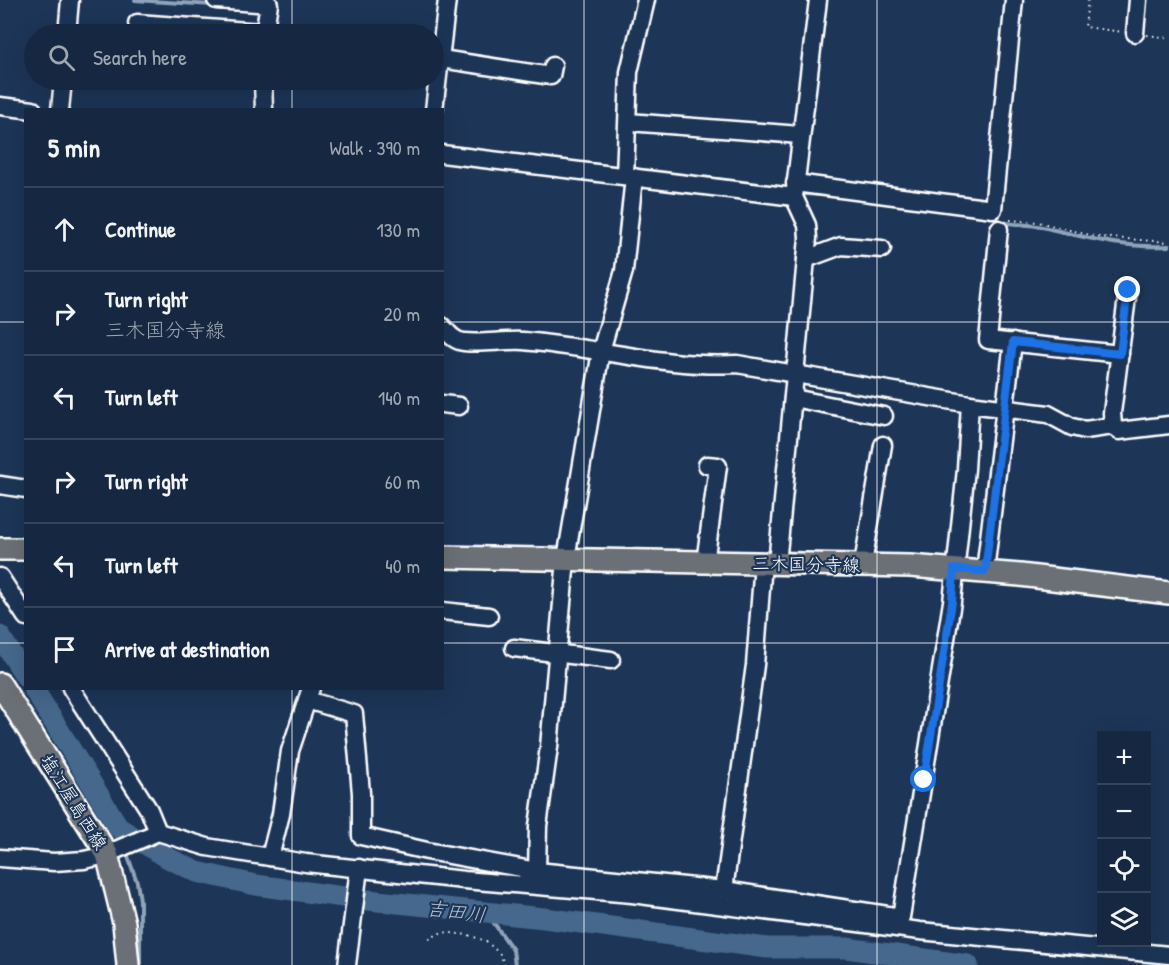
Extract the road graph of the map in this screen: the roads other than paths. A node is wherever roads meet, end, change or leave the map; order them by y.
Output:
1 (70, 0) edge
2 (216, 0) edge
3 (447, 0) edge
4 (646, 0) edge
5 (818, 0) edge
6 (1014, 0) edge
7 (1132, 1) edge
8 (137, 23) dead end
9 (68, 24) edge
10 (150, 24) edge
11 (266, 24) edge
12 (444, 30) edge
13 (1135, 33) road end
14 (444, 59) edge
15 (553, 66) dead end
16 (62, 90) edge
17 (263, 90) edge
18 (437, 90) edge
19 (0, 106) edge
20 (60, 108) edge
21 (264, 108) edge
22 (434, 108) edge
23 (24, 109) edge
24 (628, 122) junction
25 (800, 135) junction
26 (444, 154) edge
27 (627, 173) junction
28 (795, 190) junction
29 (999, 229) dead end
30 (882, 249) dead end
31 (806, 259) junction
32 (1128, 290) dead end
33 (444, 328) edge
34 (1013, 342) junction
35 (601, 351) junction
36 (1120, 354) junction
37 (795, 375) junction
38 (793, 398) junction
39 (970, 405) junction
40 (1005, 408) junction
41 (884, 416) dead end
42 (1113, 426) junction
43 (1169, 426) edge
44 (883, 445) dead end
45 (707, 465) dead end
46 (0, 485) edge
47 (24, 489) edge
48 (0, 549) edge
49 (24, 549) edge
50 (444, 557) edge
51 (566, 559) junction
52 (705, 562) junction
53 (770, 563) junction
54 (863, 564) junction
55 (954, 569) junction
56 (985, 571) junction
57 (0, 577) edge
58 (1169, 593) edge
59 (444, 611) edge
60 (24, 613) edge
61 (489, 616) dead end
62 (514, 648) dead end
63 (557, 655) junction
64 (611, 660) dead end
65 (0, 684) edge
66 (72, 690) edge
67 (80, 690) edge
68 (309, 694) edge
69 (84, 708) junction
70 (155, 833) junction
71 (111, 852) junction
72 (270, 857) junction
73 (0, 858) edge
74 (537, 871) junction
75 (359, 873) junction
76 (464, 880) junction
77 (724, 890) junction
78 (1169, 955) edge
79 (128, 965) edge
80 (347, 965) edge

1 - 9 street
2 - 11 street
3 - 12 street
4 - 24 street
5 - 25 street
6 - 28 street
7 - 13 street
8 - 10 street
14 - 15 street
16 - 20 street
17 - 21 street
18 - 22 street
19 - 23 street
24 - 25 street
24 - 27 street
25 - 28 street
26 - 27 street
27 - 28 street
27 - 35 street
28 - 31 street
29 - 34 street
30 - 31 street
31 - 37 street
32 - 36 street
33 - 35 street
34 - 36 street
34 - 40 street
35 - 37 street
35 - 51 street
36 - 42 street
37 - 38 street
37 - 39 street
38 - 41 street
38 - 53 street
39 - 40 street
39 - 55 street
40 - 42 street
40 - 56 street
42 - 43 street
44 - 54 street
45 - 52 street
46 - 47 street
48 - 49 main road
50 - 51 main road, 三木国分寺線
51 - 52 main road, 三木国分寺線
51 - 63 street
52 - 53 main road, 三木国分寺線
53 - 54 main road, 三木国分寺線
53 - 77 street
54 - 55 main road, 三木国分寺線
55 - 56 main road, 三木国分寺線
55 - 77 street
56 - 58 main road, 三木国分寺線
57 - 60 street
59 - 61 street
62 - 63 street
63 - 64 street
63 - 74 street
65 - 71 main road, 塩江屋島西線
66 - 69 street
67 - 69 street
68 - 72 street
68 - 74 street
69 - 70 street
70 - 71 street
70 - 72 street
71 - 73 street
71 - 79 main road, 塩江屋島西線
72 - 75 street
74 - 76 street
74 - 77 street
75 - 76 street
75 - 80 street
76 - 78 street

